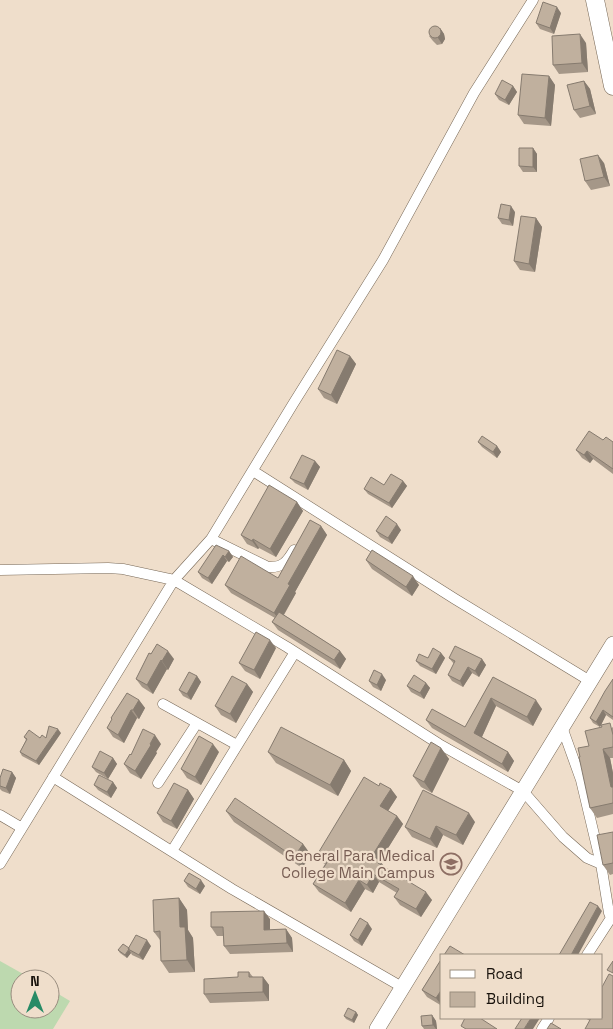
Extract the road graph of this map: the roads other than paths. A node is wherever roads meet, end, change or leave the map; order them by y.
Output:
1 (533, 0) edge
2 (595, 0) edge
3 (613, 86) edge
4 (254, 472) junction
5 (212, 540) junction
6 (297, 545) edge
7 (0, 570) edge
8 (174, 580) junction
9 (613, 644) edge
10 (295, 652) junction
11 (590, 681) junction
12 (163, 704) dead end
13 (197, 722) junction
14 (562, 727) junction
15 (237, 745) junction
16 (53, 777) junction
17 (158, 783) dead end
18 (523, 792) junction
19 (0, 815) edge
20 (22, 828) junction
21 (172, 851) junction
22 (0, 864) edge
23 (600, 864) junction
24 (612, 918) edge
25 (589, 954) edge
26 (402, 987) junction
27 (377, 1029) edge

1 - 4 street
2 - 3 highway
4 - 5 street
4 - 11 street
5 - 6 street
5 - 8 street
7 - 8 street
8 - 10 street
8 - 16 street
9 - 11 main road
10 - 15 street
10 - 18 street
11 - 14 main road
12 - 13 street
13 - 15 street
13 - 17 street
14 - 18 main road
14 - 23 street
15 - 21 street
16 - 20 street
16 - 21 street
18 - 23 street
18 - 26 main road
19 - 20 street
20 - 22 street
21 - 26 street
23 - 24 street
24 - 25 street
26 - 27 main road

